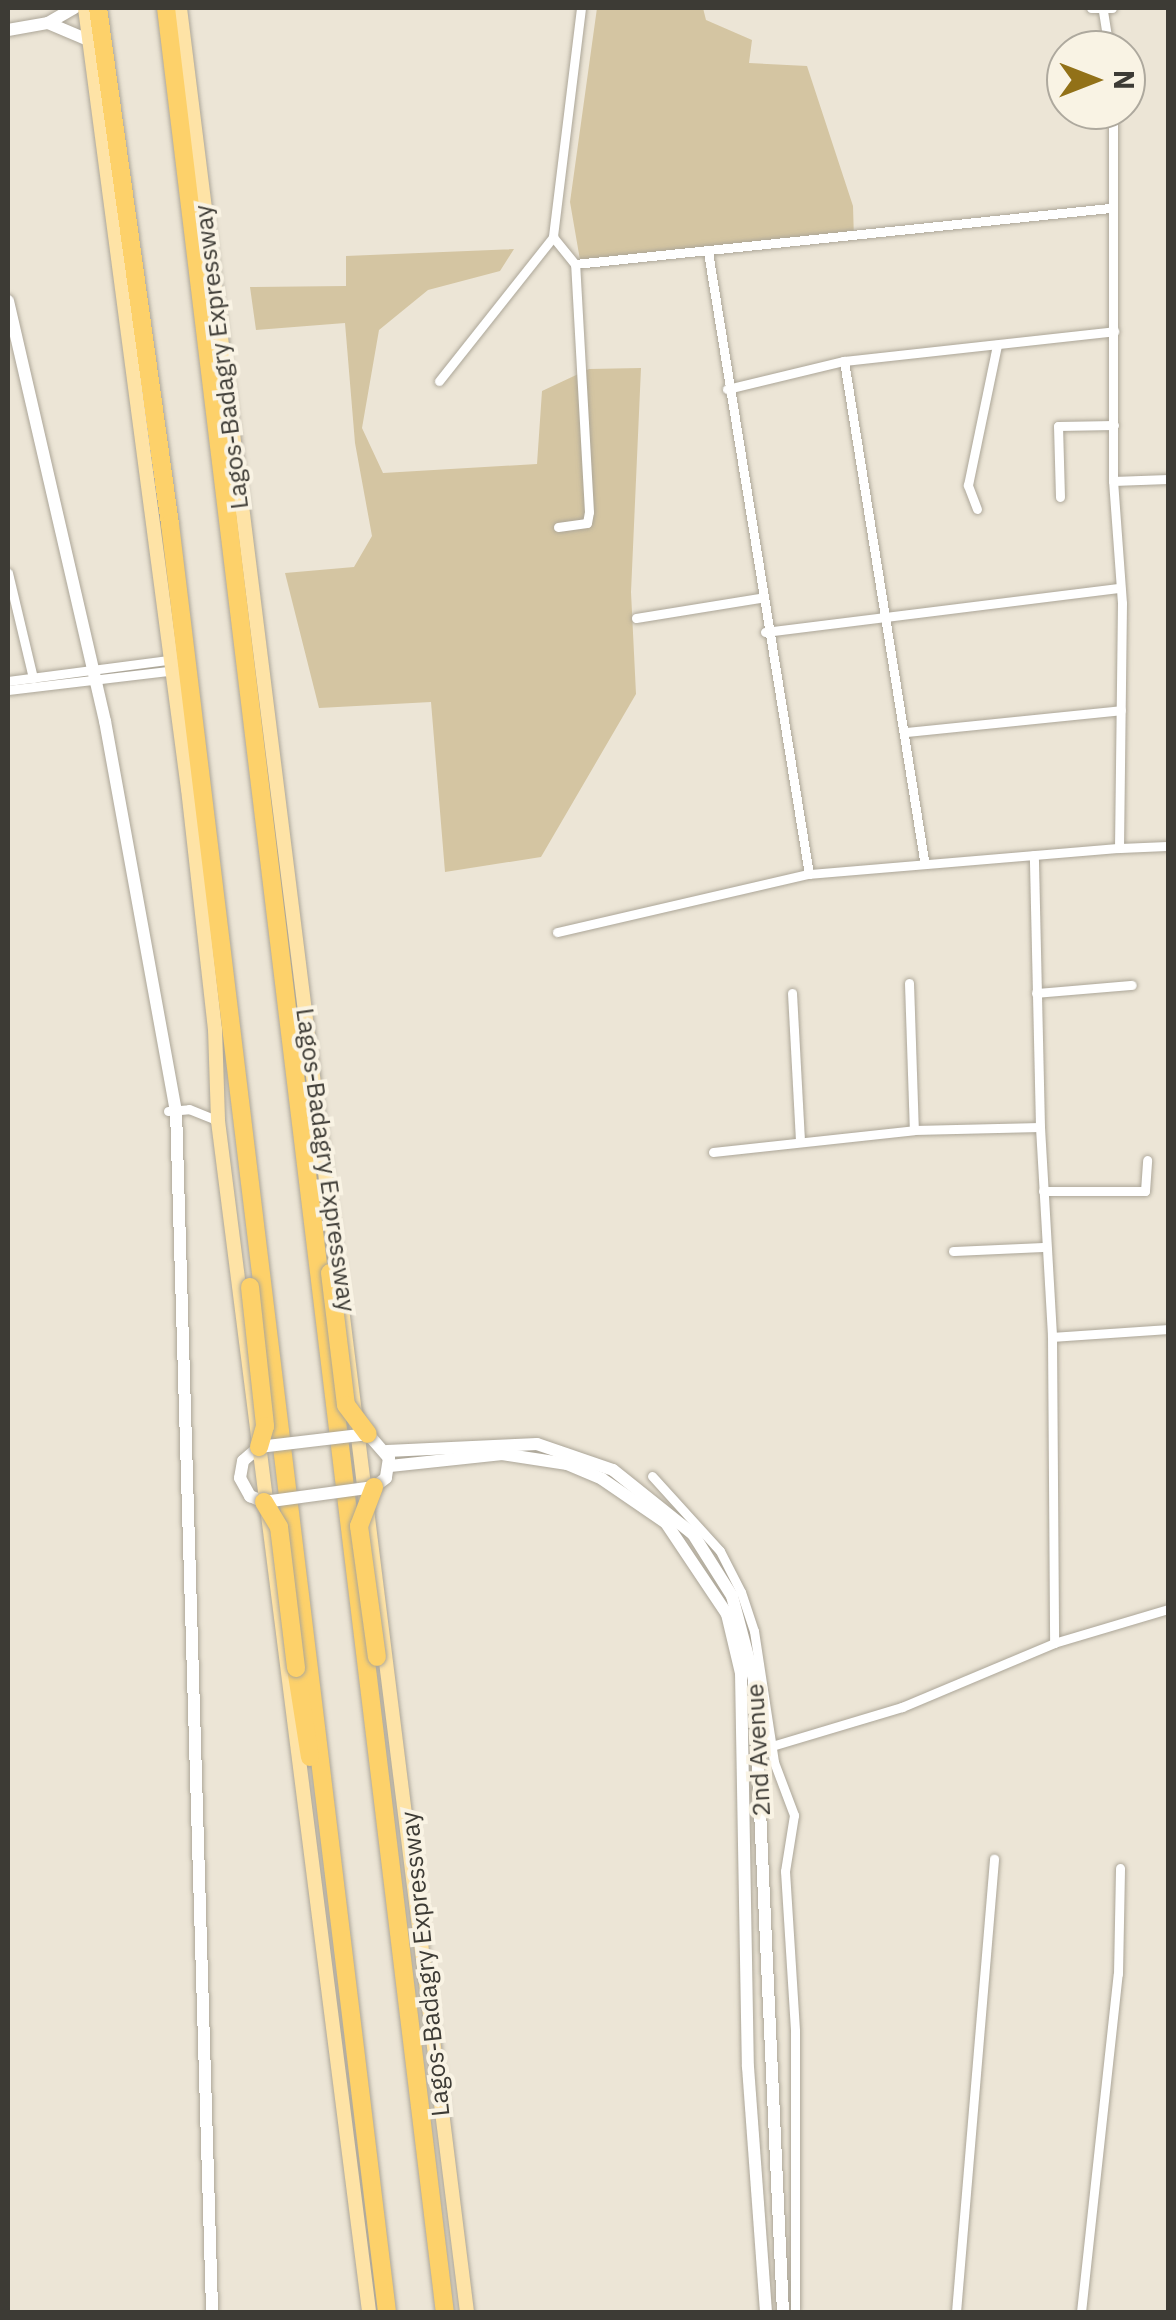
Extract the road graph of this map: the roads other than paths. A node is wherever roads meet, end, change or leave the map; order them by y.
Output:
1 (74, 8) edge
2 (85, 8) edge
3 (98, 8) edge
4 (166, 8) edge
5 (180, 8) edge
6 (581, 8) edge
7 (1091, 8) edge
8 (1108, 9) edge
9 (48, 23) junction
10 (8, 30) edge
11 (88, 40) junction
12 (1112, 130) edge
13 (1110, 208) junction
14 (553, 237) junction
15 (708, 252) junction
16 (575, 264) junction
17 (8, 302) edge
18 (8, 332) edge
19 (1114, 332) junction
20 (997, 345) junction
21 (844, 361) junction
22 (439, 381) dead end
23 (726, 389) junction
24 (1114, 425) junction
25 (1168, 480) edge
26 (1113, 481) junction
27 (1060, 497) dead end
28 (976, 510) dead end
29 (558, 527) dead end
30 (8, 573) edge
31 (1120, 588) junction
32 (759, 598) junction
33 (888, 616) junction
34 (636, 618) dead end
35 (766, 632) junction
36 (168, 666) junction
37 (91, 676) junction
38 (34, 678) junction
39 (8, 681) edge
40 (8, 690) edge
41 (1120, 710) junction
42 (906, 732) junction
43 (1168, 846) edge
44 (1119, 848) junction
45 (1034, 855) junction
46 (924, 860) junction
47 (808, 874) junction
48 (276, 926) junction
49 (556, 932) dead end
50 (222, 952) junction
51 (909, 983) dead end
52 (1132, 986) dead end
53 (1036, 993) junction
54 (792, 994) dead end
55 (172, 1110) junction
56 (218, 1121) junction
57 (1040, 1126) junction
58 (914, 1130) junction
59 (800, 1140) junction
60 (713, 1152) dead end
61 (1146, 1160) dead end
62 (1043, 1191) junction
63 (1044, 1247) junction
64 (954, 1250) dead end
65 (1168, 1329) edge
66 (1052, 1337) junction
67 (368, 1434) junction
68 (259, 1447) junction
69 (388, 1451) junction
70 (390, 1466) junction
71 (652, 1476) dead end
72 (374, 1487) junction
73 (646, 1498) junction
74 (264, 1502) junction
75 (1168, 1609) edge
76 (1054, 1644) junction
77 (772, 1746) junction
78 (994, 1859) dead end
79 (1120, 1868) dead end
80 (344, 1944) junction
81 (406, 1953) junction
82 (789, 2311) edge
83 (209, 2312) edge
84 (369, 2312) edge
85 (387, 2312) edge
86 (445, 2312) edge
87 (468, 2312) edge
88 (766, 2312) edge
89 (956, 2312) edge
90 (1081, 2312) edge

1 - 9 street
2 - 11 main road
3 - 50 highway
4 - 48 highway, Lagos-Badagry Expressway
5 - 87 main road, Lagos-Badagry Expressway
6 - 14 street
7 - 8 street
9 - 10 street
9 - 11 street
11 - 36 main road
12 - 13 street
13 - 15 street
13 - 19 street
14 - 16 street
14 - 22 street
15 - 16 street
15 - 23 street
16 - 29 street
17 - 37 street
18 - 37 street
19 - 20 street
19 - 24 street
20 - 21 street
20 - 28 street
21 - 23 street
21 - 33 street
23 - 32 street
24 - 26 street
24 - 27 street
25 - 26 street
26 - 31 street
30 - 38 street
31 - 33 street
31 - 41 street
32 - 34 street
32 - 35 street
33 - 35 street
33 - 42 street
35 - 47 street
36 - 37 street
36 - 56 main road
37 - 38 street
37 - 40 street
37 - 55 street
38 - 39 street
41 - 42 street
41 - 44 street
42 - 46 street
43 - 44 street
44 - 45 street
45 - 46 street
45 - 53 street
46 - 47 street
47 - 49 street
48 - 67 highway, bridge
48 - 81 highway, Lagos-Badagry Expressway
50 - 68 highway, bridge
50 - 80 highway
51 - 58 street
52 - 53 street
53 - 57 street
54 - 59 street
55 - 56 street
55 - 83 street
56 - 84 main road
57 - 58 street
57 - 62 street
58 - 59 street
59 - 60 street
61 - 62 street
62 - 63 street
63 - 64 street
63 - 66 street
65 - 66 street
66 - 76 street
67 - 68 street, bridge
67 - 69 street
68 - 74 street
69 - 70 street
69 - 73 street, 2nd Avenue
70 - 72 street
70 - 73 street, 2nd Avenue
71 - 77 street
72 - 74 street, bridge
72 - 81 highway, bridge
73 - 82 street, 2nd Avenue
73 - 88 street, 2nd Avenue
74 - 80 highway, bridge
75 - 76 street
76 - 77 street
77 - 82 street
78 - 89 street
79 - 90 street
80 - 85 highway
81 - 86 highway, Lagos-Badagry Expressway

